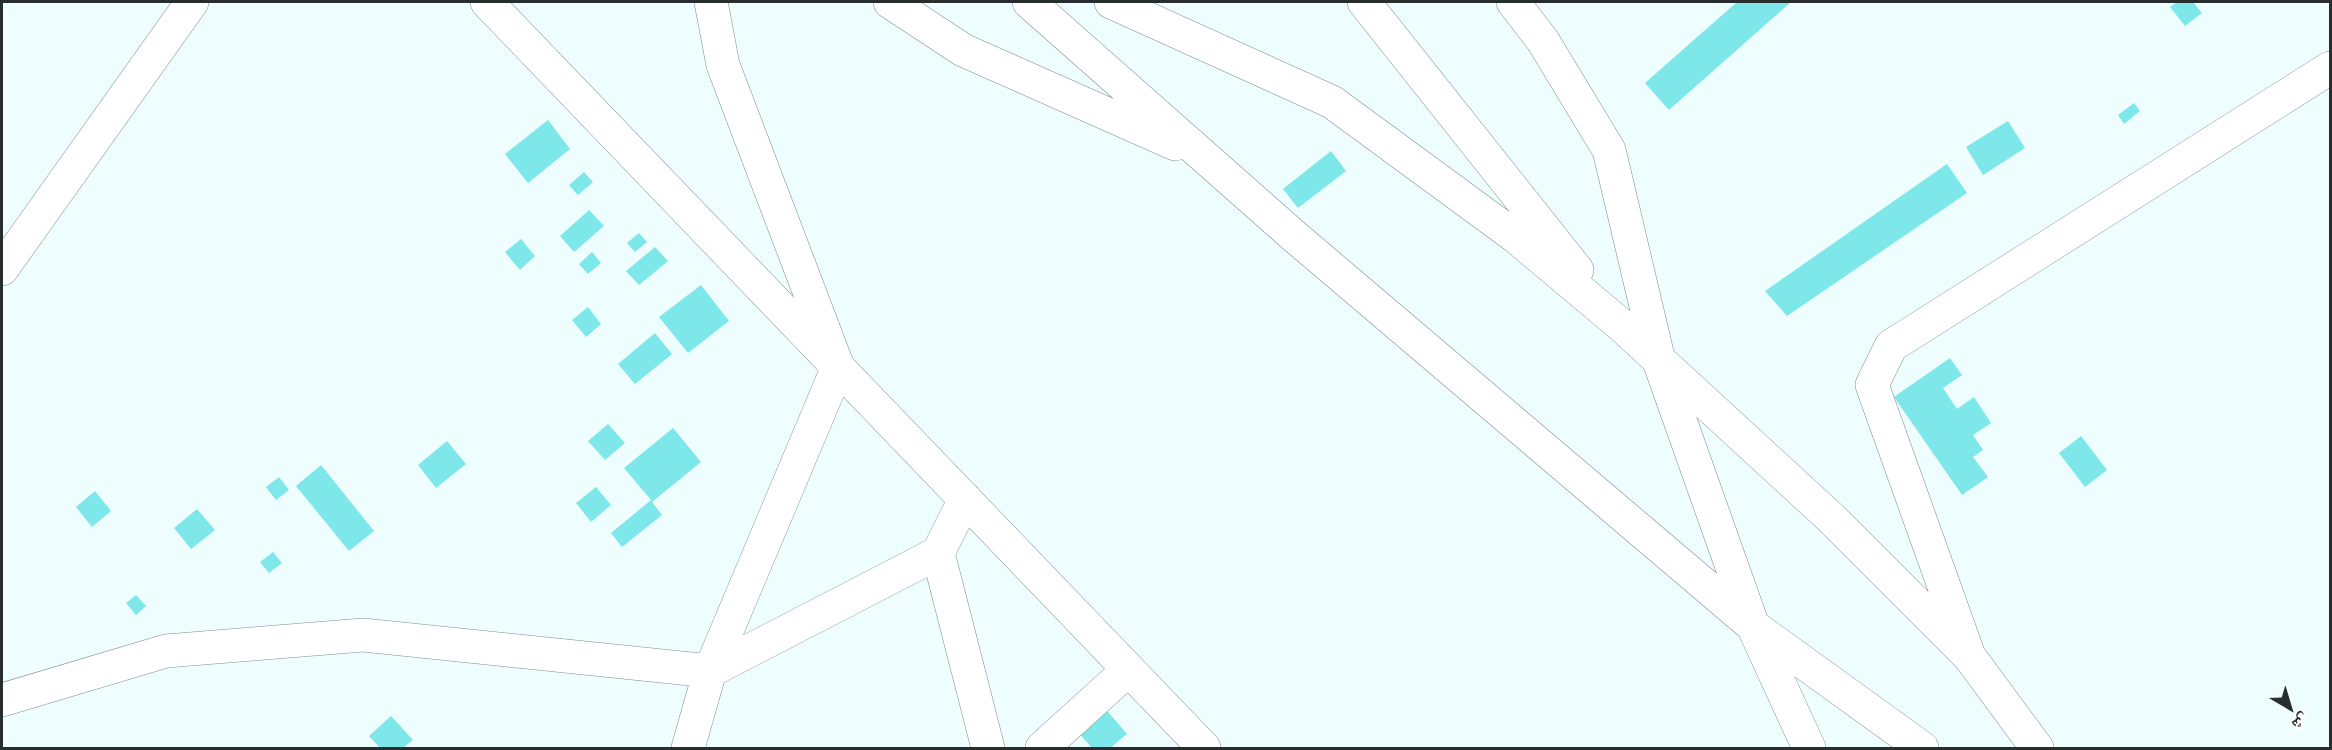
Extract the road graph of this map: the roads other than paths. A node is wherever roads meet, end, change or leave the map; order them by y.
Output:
1 (192, 2) edge
2 (487, 2) edge
3 (711, 2) edge
4 (890, 2) edge
5 (1029, 2) edge
6 (1111, 2) edge
7 (1364, 2) edge
8 (1513, 2) edge
9 (2331, 68) edge
10 (1204, 157) junction
11 (2, 269) edge
12 (1621, 326) junction
13 (1659, 361) junction
14 (838, 367) junction
15 (965, 499) junction
16 (938, 553) junction
17 (1753, 626) junction
18 (1969, 656) junction
19 (1128, 670) junction
20 (710, 671) junction
21 (2, 700) edge
22 (688, 748) edge
23 (988, 748) edge
24 (1042, 748) edge
25 (1204, 748) edge
26 (1809, 748) edge
27 (1922, 748) edge
28 (2037, 748) edge

1 - 11 street
2 - 14 street
3 - 14 street
4 - 10 street
5 - 10 street
6 - 12 street
7 - 12 street
8 - 13 street
9 - 18 street
10 - 17 street
12 - 13 street
13 - 17 street
13 - 18 street
14 - 15 street
14 - 20 street
15 - 16 street
15 - 19 street
16 - 20 street
16 - 23 street
17 - 26 street
17 - 27 street
18 - 28 street
19 - 24 street
19 - 25 street
20 - 21 street
20 - 22 street

